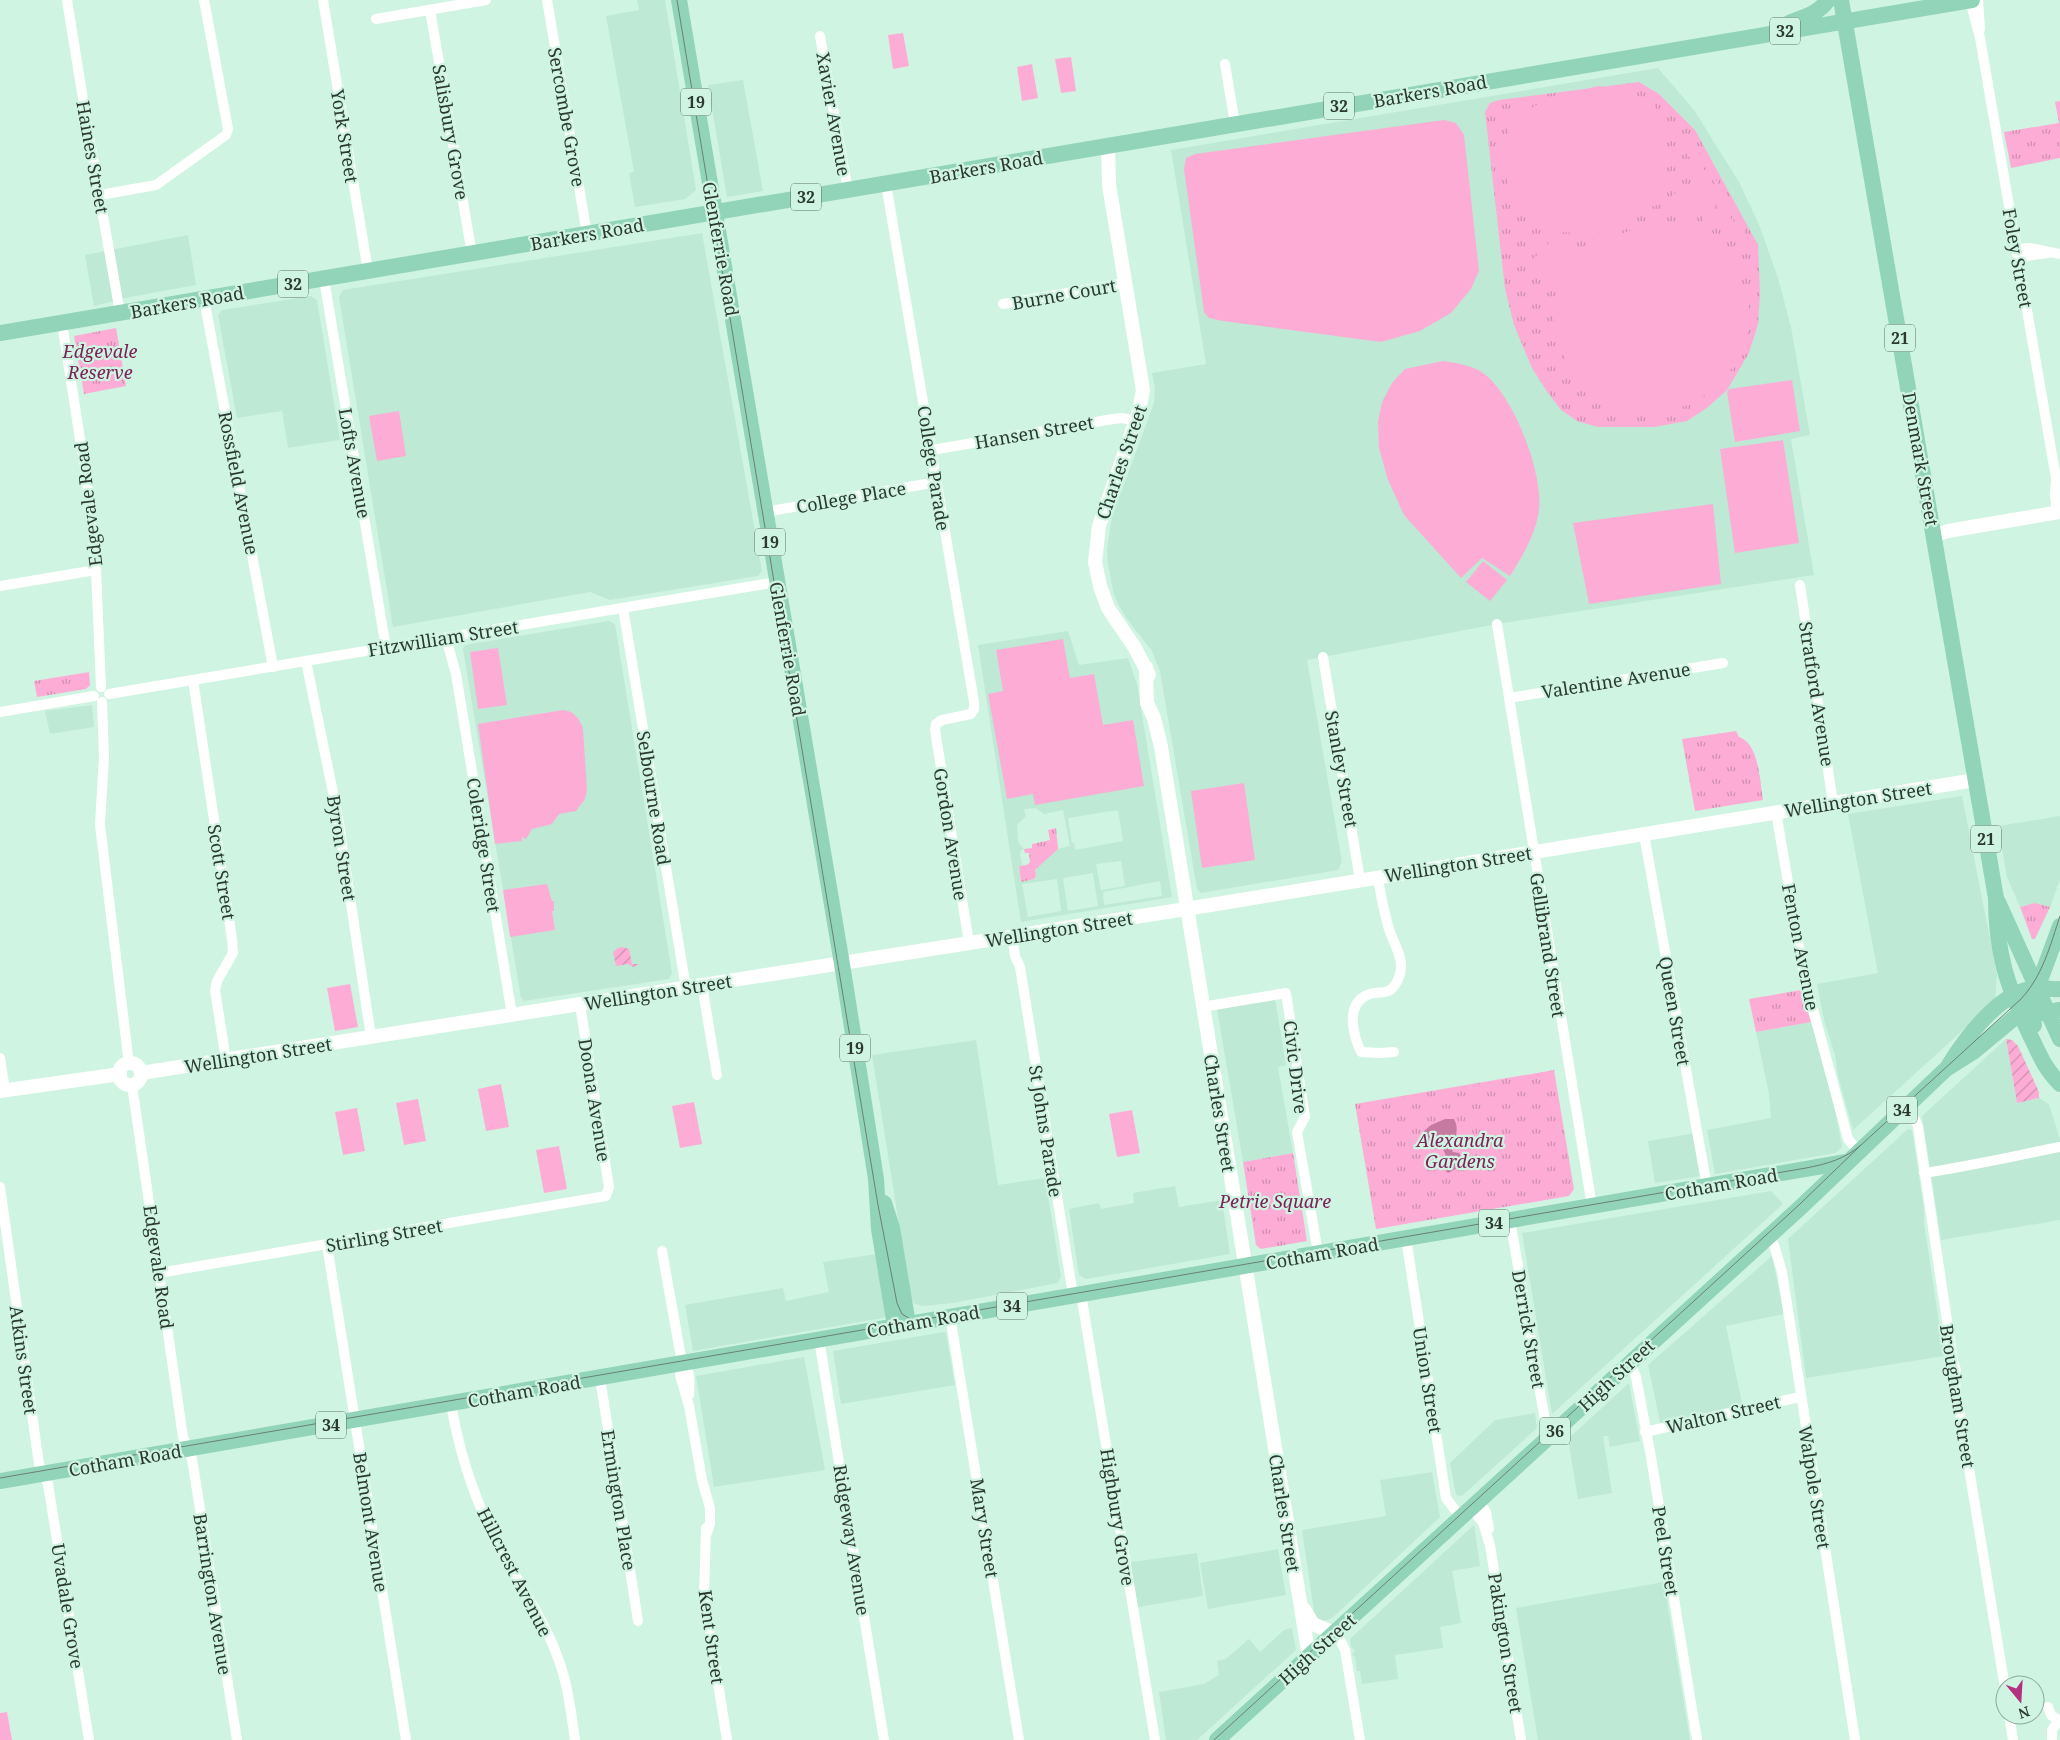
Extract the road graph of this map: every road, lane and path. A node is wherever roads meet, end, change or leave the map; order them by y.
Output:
1 (67, 0) edge
2 (204, 0) edge
3 (323, 0) edge
4 (486, 0) edge
5 (547, 0) edge
6 (679, 0) edge
7 (1828, 0) edge
8 (1842, 0) edge
9 (1971, 0) edge
10 (1978, 0) edge
11 (430, 10) junction
12 (376, 19) dead end
13 (1845, 21) junction
14 (820, 36) dead end
15 (1757, 37) junction
16 (1980, 38) junction
17 (1225, 64) dead end
18 (1236, 124) junction
19 (1108, 145) junction
20 (1087, 149) junction
21 (886, 184) junction
22 (1109, 185) junction
23 (848, 191) junction
24 (100, 195) junction
25 (715, 212) junction
26 (587, 234) junction
27 (2018, 253) junction
28 (2056, 253) edge
29 (472, 254) junction
30 (368, 271) junction
31 (324, 279) junction
32 (1125, 283) junction
33 (204, 299) junction
34 (1003, 304) dead end
35 (120, 313) junction
36 (62, 323) junction
37 (0, 334) edge
38 (1136, 421) junction
39 (932, 450) junction
40 (2056, 478) junction
41 (936, 482) junction
42 (2060, 488) edge
43 (765, 512) junction
44 (2059, 512) edge
45 (1934, 536) junction
46 (96, 570) junction
47 (777, 582) junction
48 (1800, 585) dead end
49 (0, 586) edge
50 (623, 608) junction
51 (1497, 624) dead end
52 (450, 637) junction
53 (386, 648) junction
54 (1323, 657) dead end
55 (306, 662) junction
56 (1723, 663) dead end
57 (273, 666) junction
58 (192, 680) junction
59 (105, 691) junction
60 (1509, 698) junction
61 (98, 699) junction
62 (0, 712) edge
63 (936, 724) joint
64 (1975, 780) junction
65 (1833, 803) junction
66 (1776, 812) junction
67 (1644, 834) junction
68 (1533, 852) junction
69 (1378, 878) junction
70 (1360, 880) junction
71 (1996, 898) junction
72 (1186, 909) junction
73 (2060, 926) edge
74 (1015, 936) junction
75 (969, 943) junction
76 (842, 964) junction
77 (702, 985) junction
78 (2037, 987) junction
79 (686, 988) junction
80 (2060, 989) edge
81 (2012, 996) junction
82 (580, 1005) junction
83 (1202, 1006) junction
84 (2054, 1011) edge
85 (512, 1015) junction
86 (2026, 1016) junction
87 (371, 1037) junction
88 (2060, 1037) edge
89 (1394, 1052) dead end
90 (0, 1058) edge
91 (226, 1060) junction
92 (124, 1069) junction
93 (1946, 1069) junction
94 (141, 1073) junction
95 (717, 1074) dead end
96 (2060, 1082) edge
97 (132, 1085) junction
98 (3, 1091) edge
99 (1904, 1109) junction
100 (2060, 1148) edge
101 (1852, 1157) junction
102 (1924, 1173) junction
103 (0, 1187) edge
104 (1707, 1187) junction
105 (607, 1194) joint
106 (1592, 1206) junction
107 (1510, 1220) junction
108 (1406, 1238) junction
109 (1767, 1238) junction
110 (327, 1245) junction
111 (662, 1251) dead end
112 (1318, 1254) junction
113 (1246, 1266) junction
114 (159, 1273) junction
115 (1077, 1295) junction
116 (950, 1316) junction
117 (901, 1325) junction
118 (819, 1340) junction
119 (682, 1363) junction
120 (1630, 1363) junction
121 (600, 1378) junction
122 (1800, 1397) junction
123 (451, 1404) junction
124 (356, 1421) junction
125 (1645, 1432) junction
126 (1550, 1436) junction
127 (189, 1448) junction
128 (44, 1473) junction
129 (0, 1481) edge
130 (1470, 1509) junction
131 (1299, 1600) junction
132 (638, 1622) dead end
133 (1334, 1634) junction
134 (1308, 1657) junction
135 (2003, 1675) edge
136 (2048, 1707) dead end
137 (2059, 1721) edge
138 (2011, 1725) edge
139 (90, 1740) edge
140 (237, 1740) edge
141 (406, 1740) edge
142 (575, 1740) edge
143 (727, 1740) edge
144 (884, 1740) edge
145 (1019, 1740) edge
146 (1155, 1740) edge
147 (1217, 1740) edge
148 (1360, 1740) edge
149 (1521, 1740) edge
150 (1697, 1740) edge
151 (1855, 1740) edge
152 (2013, 1740) edge
153 (2052, 1740) edge

1 - 24 street, Haines Street
2 - 24 street
3 - 30 street, York Street
4 - 11 street
5 - 26 street, Sercombe Grove
6 - 25 main road, Glenferrie Road / 19
7 - 15 main road
8 - 13 main road, 21
9 - 13 main road, Barkers Road / 32
9 - 16 street, Foley Street
10 - 16 street, Foley Street
11 - 12 street
11 - 29 street, Salisbury Grove
13 - 15 main road, Barkers Road / 32
13 - 45 main road, Denmark Street / 21
14 - 23 street, Xavier Avenue
15 - 18 main road, Barkers Road / 32
16 - 27 street, Foley Street
17 - 18 street
18 - 19 main road, Barkers Road / 32
19 - 20 main road, Barkers Road / 32
19 - 22 street, Charles Street
20 - 21 main road, Barkers Road / 32
20 - 22 street, Charles Street
21 - 23 main road, Barkers Road / 32
21 - 39 street, College Parade
22 - 32 street, Charles Street
23 - 25 main road, Barkers Road / 32
24 - 35 street, Haines Street
25 - 26 main road, Barkers Road / 32
25 - 43 main road, Glenferrie Road / 19
26 - 29 main road, Barkers Road / 32
27 - 28 street
27 - 40 street, Foley Street
29 - 30 main road, Barkers Road / 32
30 - 31 main road, Barkers Road / 32
31 - 33 main road, Barkers Road / 32
31 - 53 street, Lofts Avenue
32 - 34 street, Burne Court
32 - 38 street, Charles Street
33 - 35 main road, Barkers Road / 32
33 - 57 street, Rossfield Avenue
35 - 36 main road, Barkers Road / 32
36 - 37 main road, Barkers Road / 32
36 - 46 street, Edgevale Road
38 - 39 street, Hansen Street
38 - 72 street, Charles Street
39 - 41 street, College Parade
40 - 42 street, Foley Street
40 - 44 street, Foley Street
41 - 43 street, College Place
41 - 63 street, College Parade
43 - 47 main road, Glenferrie Road / 19
44 - 45 street
45 - 64 main road, Denmark Street / 21
46 - 49 street
46 - 59 street, Edgevale Road
47 - 50 street, Fitzwilliam Street
47 - 76 main road, Glenferrie Road / 19
48 - 65 street, Stratford Avenue
50 - 52 street, Fitzwilliam Street
50 - 79 street, Selbourne Road
51 - 60 street, Gellibrand Street
52 - 53 street, Fitzwilliam Street
52 - 85 street, Coleridge Street
53 - 55 street, Fitzwilliam Street
54 - 70 street, Stanley Street
55 - 57 street, Fitzwilliam Street
55 - 87 street, Byron Street
56 - 60 street, Valentine Avenue
57 - 58 street, Fitzwilliam Street
58 - 59 street, Fitzwilliam Street
58 - 91 street, Scott Street
59 - 61 street
60 - 68 street, Gellibrand Street
61 - 62 street
61 - 92 street
63 - 75 street, Gordon Avenue
64 - 65 street, Wellington Street
64 - 71 main road, Denmark Street / 21
65 - 66 street, Wellington Street
66 - 67 street, Wellington Street
66 - 101 street, Fenton Avenue
67 - 68 street, Wellington Street
67 - 104 street, Queen Street
68 - 69 street, Wellington Street
68 - 106 street, Gellibrand Street
69 - 70 street, Wellington Street
69 - 89 street
70 - 72 street, Wellington Street
71 - 78 main road, Denmark Street / 21
71 - 81 main road, Denmark Street / 21
72 - 74 street, Wellington Street
72 - 83 street, Charles Street
73 - 78 main road
74 - 75 street, Wellington Street
74 - 115 street, St Johns Parade
75 - 76 street, Wellington Street
76 - 77 street, Wellington Street
76 - 117 main road, Glenferrie Road / 19
77 - 79 street, Wellington Street
77 - 95 street
78 - 80 main road, 34
78 - 81 main road, High Street / 34
78 - 84 main road, 21
78 - 86 main road
79 - 82 street, Wellington Street
81 - 86 main road, 21
81 - 93 main road, High Street / 34
82 - 85 street, Wellington Street
82 - 105 street, Doona Avenue
83 - 112 street, Civic Drive
83 - 113 street, Charles Street
84 - 86 main road, High Street / 34
84 - 88 main road, 21
85 - 87 street, Wellington Street
86 - 93 main road, High Street / 34
86 - 96 main road, 21
87 - 91 street, Wellington Street
90 - 98 street
91 - 94 street, Wellington Street
92 - 94 street
92 - 97 street
92 - 98 street
93 - 99 main road, High Street / 34
94 - 97 street
97 - 114 street, Edgevale Road
99 - 101 main road, High Street / 34
99 - 102 street, Brougham Street
100 - 102 street
101 - 104 main road, Cotham Road / 34
101 - 109 main road, High Street / 36
102 - 135 street, Brougham Street
103 - 128 street, Atkins Street
104 - 106 main road, Cotham Road / 34
105 - 110 street, Stirling Street
106 - 107 main road, Cotham Road / 34
107 - 108 main road, Cotham Road / 34
107 - 126 street, Derrick Street
108 - 112 main road, Cotham Road / 34
108 - 130 street, Union Street
109 - 120 main road, High Street / 36
109 - 122 street, Walpole Street
110 - 114 street, Stirling Street
110 - 124 street, Belmont Avenue
111 - 119 street, Kent Street
112 - 113 main road, Cotham Road / 34
113 - 115 main road, Cotham Road / 34
113 - 131 street, Charles Street
114 - 127 street, Edgevale Road
115 - 116 main road, Cotham Road / 34
115 - 146 street, Highbury Grove
116 - 117 main road, Cotham Road / 34
116 - 145 street, Mary Street
117 - 118 main road, Cotham Road / 34
118 - 119 main road, Cotham Road / 34
118 - 144 street, Ridgeway Avenue
119 - 121 main road, Cotham Road / 34
119 - 143 street, Kent Street
120 - 125 street, Peel Street
120 - 126 main road, High Street / 36
121 - 123 main road, Cotham Road / 34
121 - 132 street, Ermington Place
122 - 125 street, Walton Street
122 - 151 street, Walpole Street
123 - 124 main road, Cotham Road / 34
123 - 142 street, Hillcrest Avenue
124 - 127 main road, Cotham Road / 34
124 - 141 street, Belmont Avenue
125 - 150 street, Peel Street
126 - 130 main road, High Street / 36
127 - 128 main road, Cotham Road / 34
127 - 140 street, Barrington Avenue
128 - 129 main road, Cotham Road / 34
128 - 139 street, Uvadale Grove
130 - 133 main road, High Street / 36
130 - 149 street, Pakington Street
131 - 133 street
131 - 134 street, Charles Street
133 - 134 main road, High Street / 36
133 - 148 street
134 - 147 main road, High Street / 36
136 - 137 street
137 - 153 street
138 - 152 street

